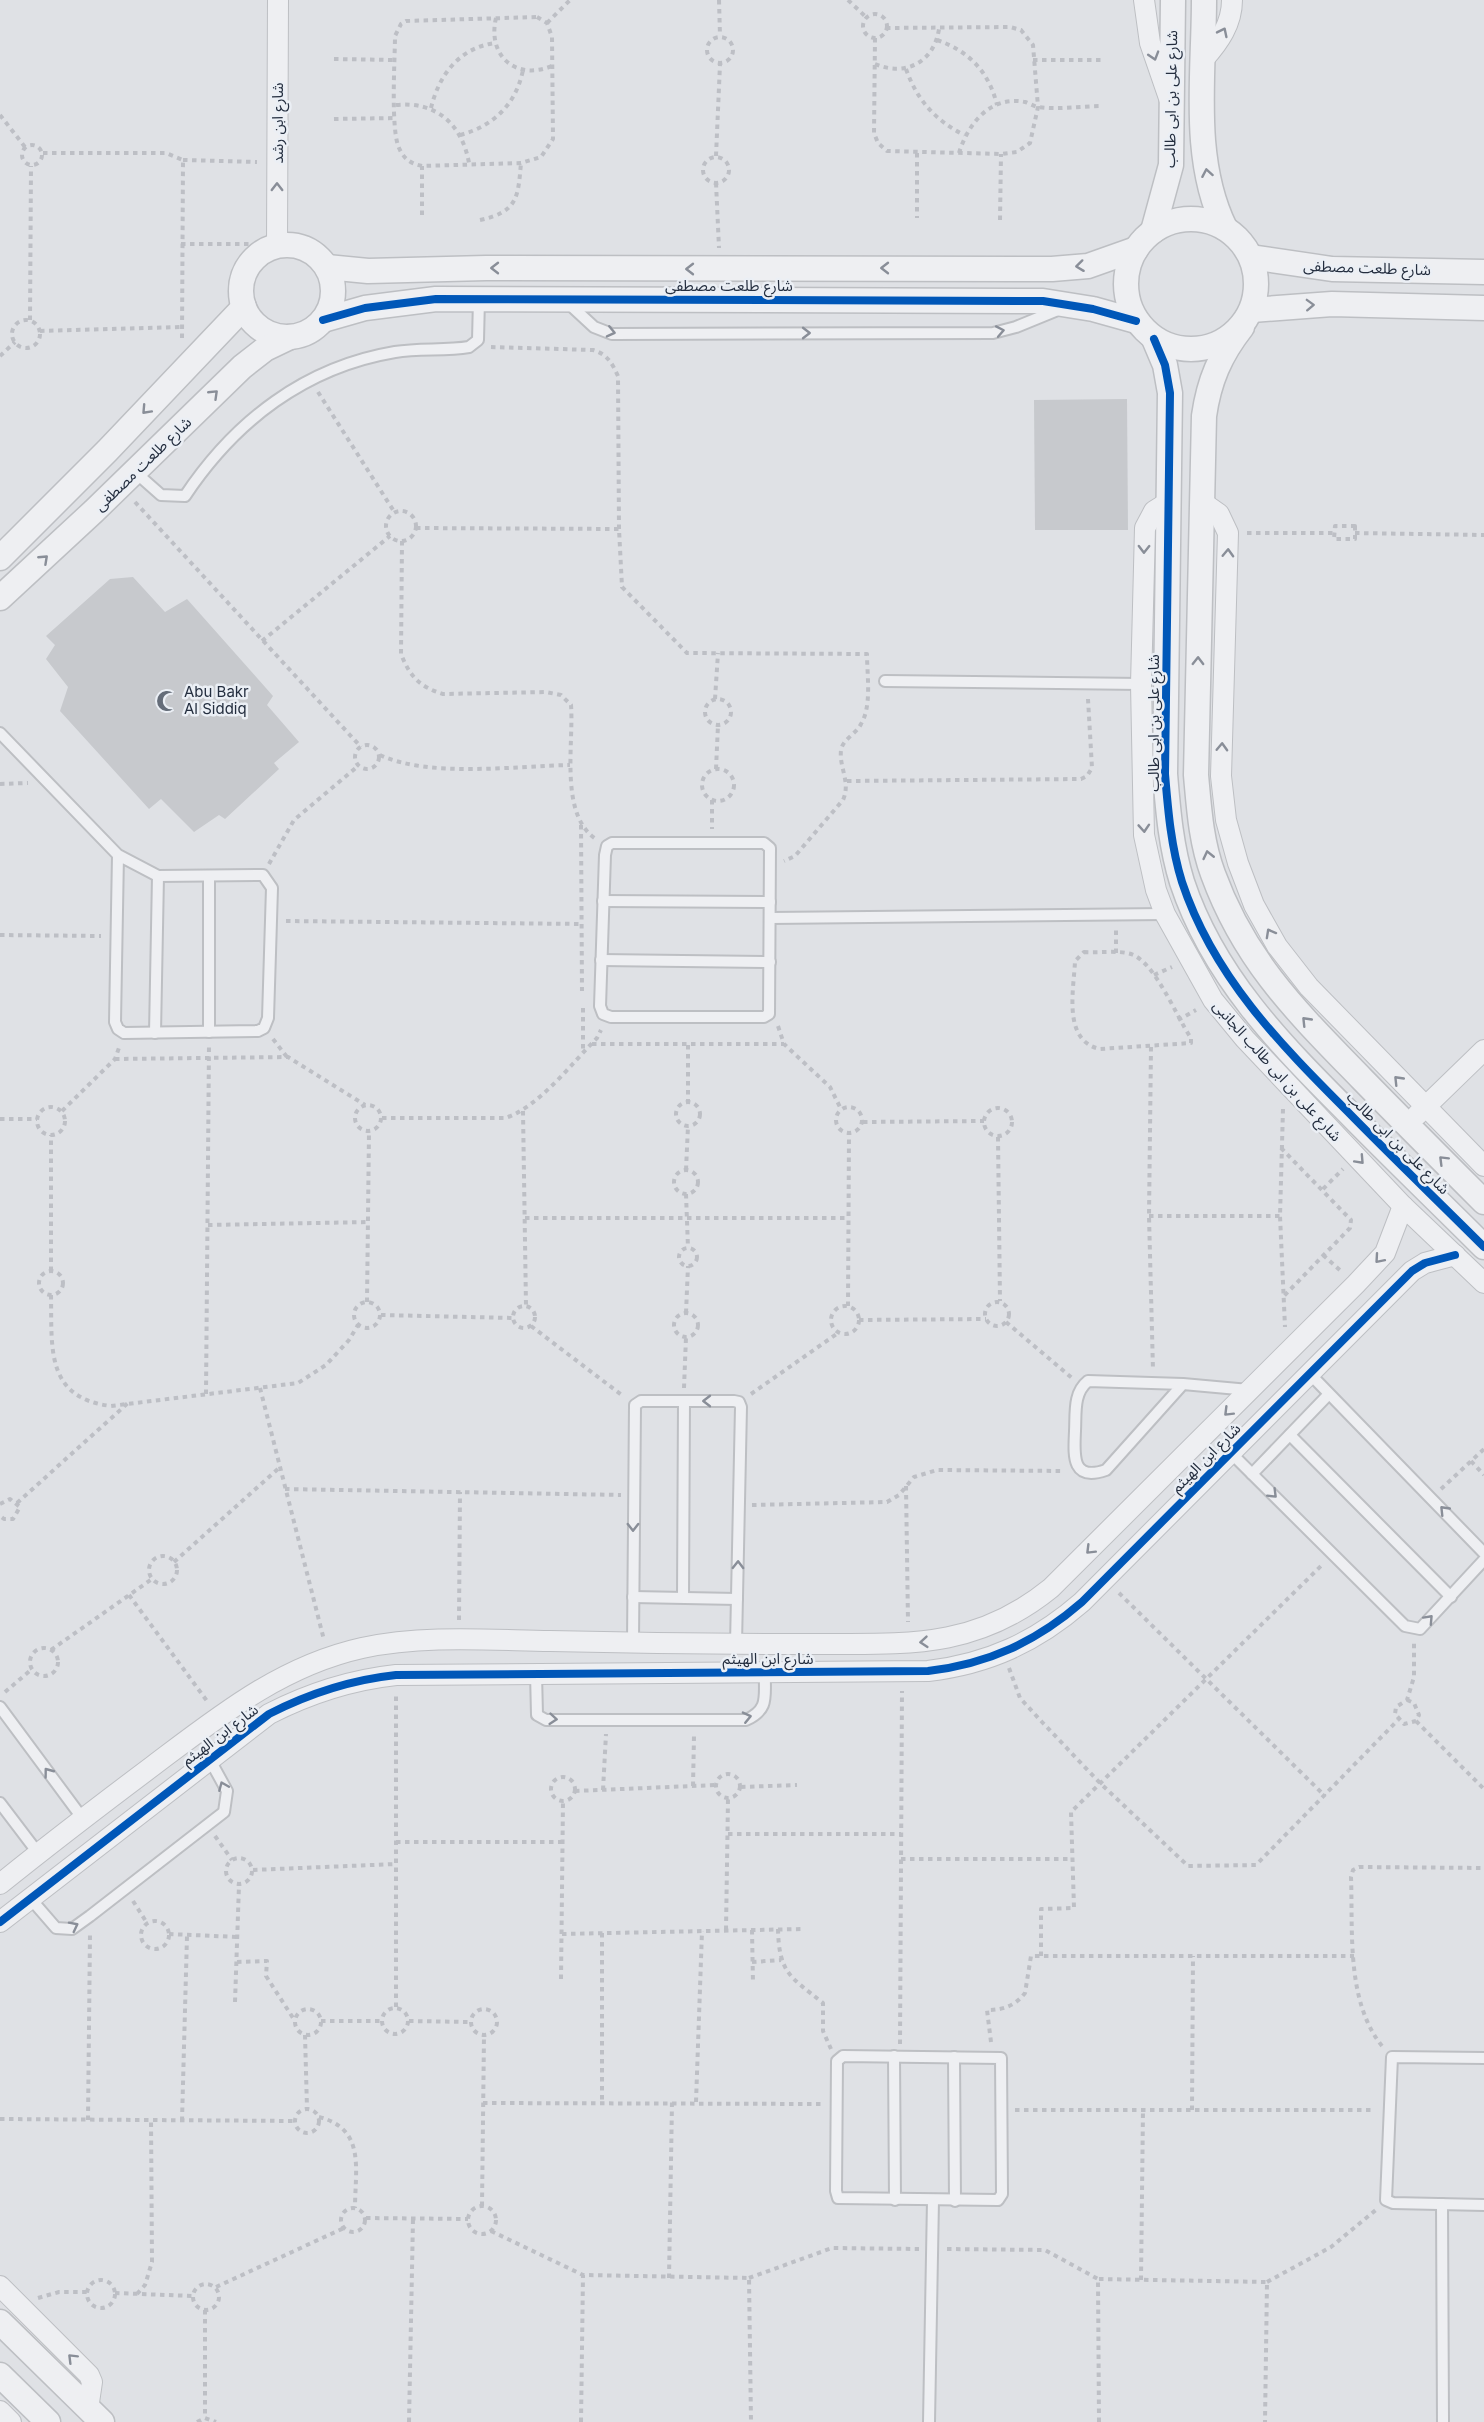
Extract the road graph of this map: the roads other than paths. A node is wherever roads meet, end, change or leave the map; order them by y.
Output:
1 (278, 0) edge
2 (1144, 0) edge
3 (1173, 0) edge
4 (1204, 0) edge
5 (1232, 0) edge
6 (1204, 59) junction
7 (1173, 108) junction
8 (1225, 228) junction
9 (1153, 231) junction
10 (277, 246) junction
11 (1136, 249) junction
12 (1251, 257) junction
13 (327, 267) junction
14 (1484, 272) edge
15 (479, 299) junction
16 (565, 299) junction
17 (1069, 305) junction
18 (244, 307) junction
19 (1484, 308) edge
20 (1247, 319) junction
21 (323, 320) junction
22 (1136, 321) junction
23 (290, 337) junction
24 (1154, 339) junction
25 (127, 479) junction
26 (1170, 501) junction
27 (1202, 502) junction
28 (0, 558) edge
29 (0, 598) edge
30 (885, 681) dead end
31 (1141, 684) junction
32 (0, 734) edge
33 (118, 855) junction
34 (158, 876) junction
35 (209, 876) junction
36 (603, 901) junction
37 (770, 902) junction
38 (1165, 914) junction
39 (770, 918) junction
40 (601, 960) junction
41 (770, 962) junction
42 (209, 1032) junction
43 (155, 1033) junction
44 (1484, 1050) edge
45 (1425, 1108) junction
46 (1407, 1125) junction
47 (1484, 1166) edge
48 (1484, 1202) edge
49 (1403, 1206) junction
50 (1484, 1247) edge
51 (1455, 1255) junction
52 (1484, 1283) edge
53 (1310, 1374) junction
54 (1183, 1384) junction
55 (1250, 1390) junction
56 (1329, 1395) junction
57 (684, 1401) junction
58 (1290, 1435) junction
59 (1231, 1454) junction
60 (1252, 1474) junction
61 (1484, 1553) edge
62 (1484, 1560) edge
63 (633, 1597) junction
64 (683, 1597) junction
65 (1451, 1597) junction
66 (737, 1599) junction
67 (633, 1643) junction
68 (682, 1644) junction
69 (736, 1644) junction
70 (682, 1672) junction
71 (536, 1673) junction
72 (765, 1673) junction
73 (0, 1707) edge
74 (210, 1760) junction
75 (0, 1803) edge
76 (83, 1819) junction
77 (38, 1853) junction
78 (0, 1884) edge
79 (30, 1898) junction
80 (0, 1922) edge
81 (897, 2056) junction
82 (954, 2057) junction
83 (1484, 2058) edge
84 (895, 2200) junction
85 (933, 2200) junction
86 (955, 2200) junction
87 (1442, 2204) junction
88 (1484, 2205) edge
89 (0, 2286) edge
90 (0, 2322) edge
91 (0, 2375) edge
92 (0, 2411) edge
93 (95, 2415) edge
94 (11, 2422) edge
95 (48, 2422) edge
96 (929, 2422) edge
97 (1443, 2422) edge

10 -> 1 street, شارع ابن رشد
2 -> 7 street
3 - 7 street, شارع على بن ابى طالب
4 - 6 street
6 -> 5 street
8 -> 6 street
7 - 9 street, شارع على بن ابى طالب
8 - 9 street
8 - 12 street
9 - 11 street
10 - 13 street
10 - 18 street
11 -> 13 street, شارع طلعت مصطفى
11 - 22 street
12 - 14 street, شارع طلعت مصطفى
12 - 20 street
13 - 21 street
15 - 16 street, شارع طلعت مصطفى
15 - 21 street, شارع طلعت مصطفى
15 - 25 lane
16 - 17 street, شارع طلعت مصطفى
16 -> 17 lane
17 - 22 street, شارع طلعت مصطفى
18 - 23 street
18 -> 28 street
20 -> 19 street
20 - 24 street
20 - 27 street, شارع على بن ابى طالب
21 - 23 street
22 - 24 street
25 -> 23 street, شارع طلعت مصطفى
24 - 26 street, شارع على بن ابى طالب
29 -> 25 street, شارع طلعت مصطفى
26 -> 31 street, شارع على بن ابى طالب الجانبى
26 - 50 street, شارع على بن ابى طالب
45 -> 27 street
46 -> 27 street, شارع على بن ابى طالب
30 - 31 lane
31 -> 38 street, شارع على بن ابى طالب الجانبى
32 - 33 lane
33 - 34 lane
33 - 43 lane
34 - 35 lane
34 - 43 lane
35 - 42 lane
35 - 42 lane
36 - 37 lane
36 - 37 lane
36 - 40 lane
37 - 39 lane
38 - 39 lane
38 -> 49 street, شارع على بن ابى طالب الجانبى
39 - 41 lane
40 - 41 lane
40 - 41 lane
42 - 43 lane
44 - 45 street
45 - 46 street
45 - 47 street
48 -> 46 street, شارع على بن ابى طالب
49 - 51 street, شارع على بن ابى طالب الجانبى
49 -> 55 street, شارع ابن الهيثم
51 - 52 street, شارع على بن ابى طالب الجانبى
51 - 53 street, شارع ابن الهيثم
53 - 56 lane
53 - 59 street, شارع ابن الهيثم
54 - 54 lane
54 - 55 lane
55 -> 69 street, شارع ابن الهيثم
56 - 58 lane
61 -> 56 lane
57 -> 63 lane
57 - 64 lane
66 -> 57 lane
58 - 60 lane
58 - 65 lane
59 - 60 lane
59 - 72 street, شارع ابن الهيثم
60 -> 65 lane
62 - 65 lane
63 - 64 lane
63 - 67 lane
64 - 66 lane
66 - 69 lane
67 - 68 street, شارع ابن الهيثم
67 - 76 street, شارع ابن الهيثم
68 - 69 street, شارع ابن الهيثم
68 - 70 street
70 - 71 street, شارع ابن الهيثم
70 - 72 street, شارع ابن الهيثم
71 -> 72 lane
71 - 74 street, شارع ابن الهيثم
76 -> 73 lane
74 - 79 street, شارع ابن الهيثم
79 -> 74 lane
75 - 77 lane
76 - 77 street, شارع ابن الهيثم
77 - 78 street, شارع ابن الهيثم
79 - 80 street, شارع ابن الهيثم
81 - 82 lane
81 - 84 lane
81 - 84 lane
82 - 86 lane
82 - 86 lane
83 - 87 lane
84 - 85 lane
85 - 86 lane
85 - 96 lane
87 - 88 lane
87 - 97 lane
93 -> 89 street
90 - 93 street
91 - 95 street
92 - 94 street

